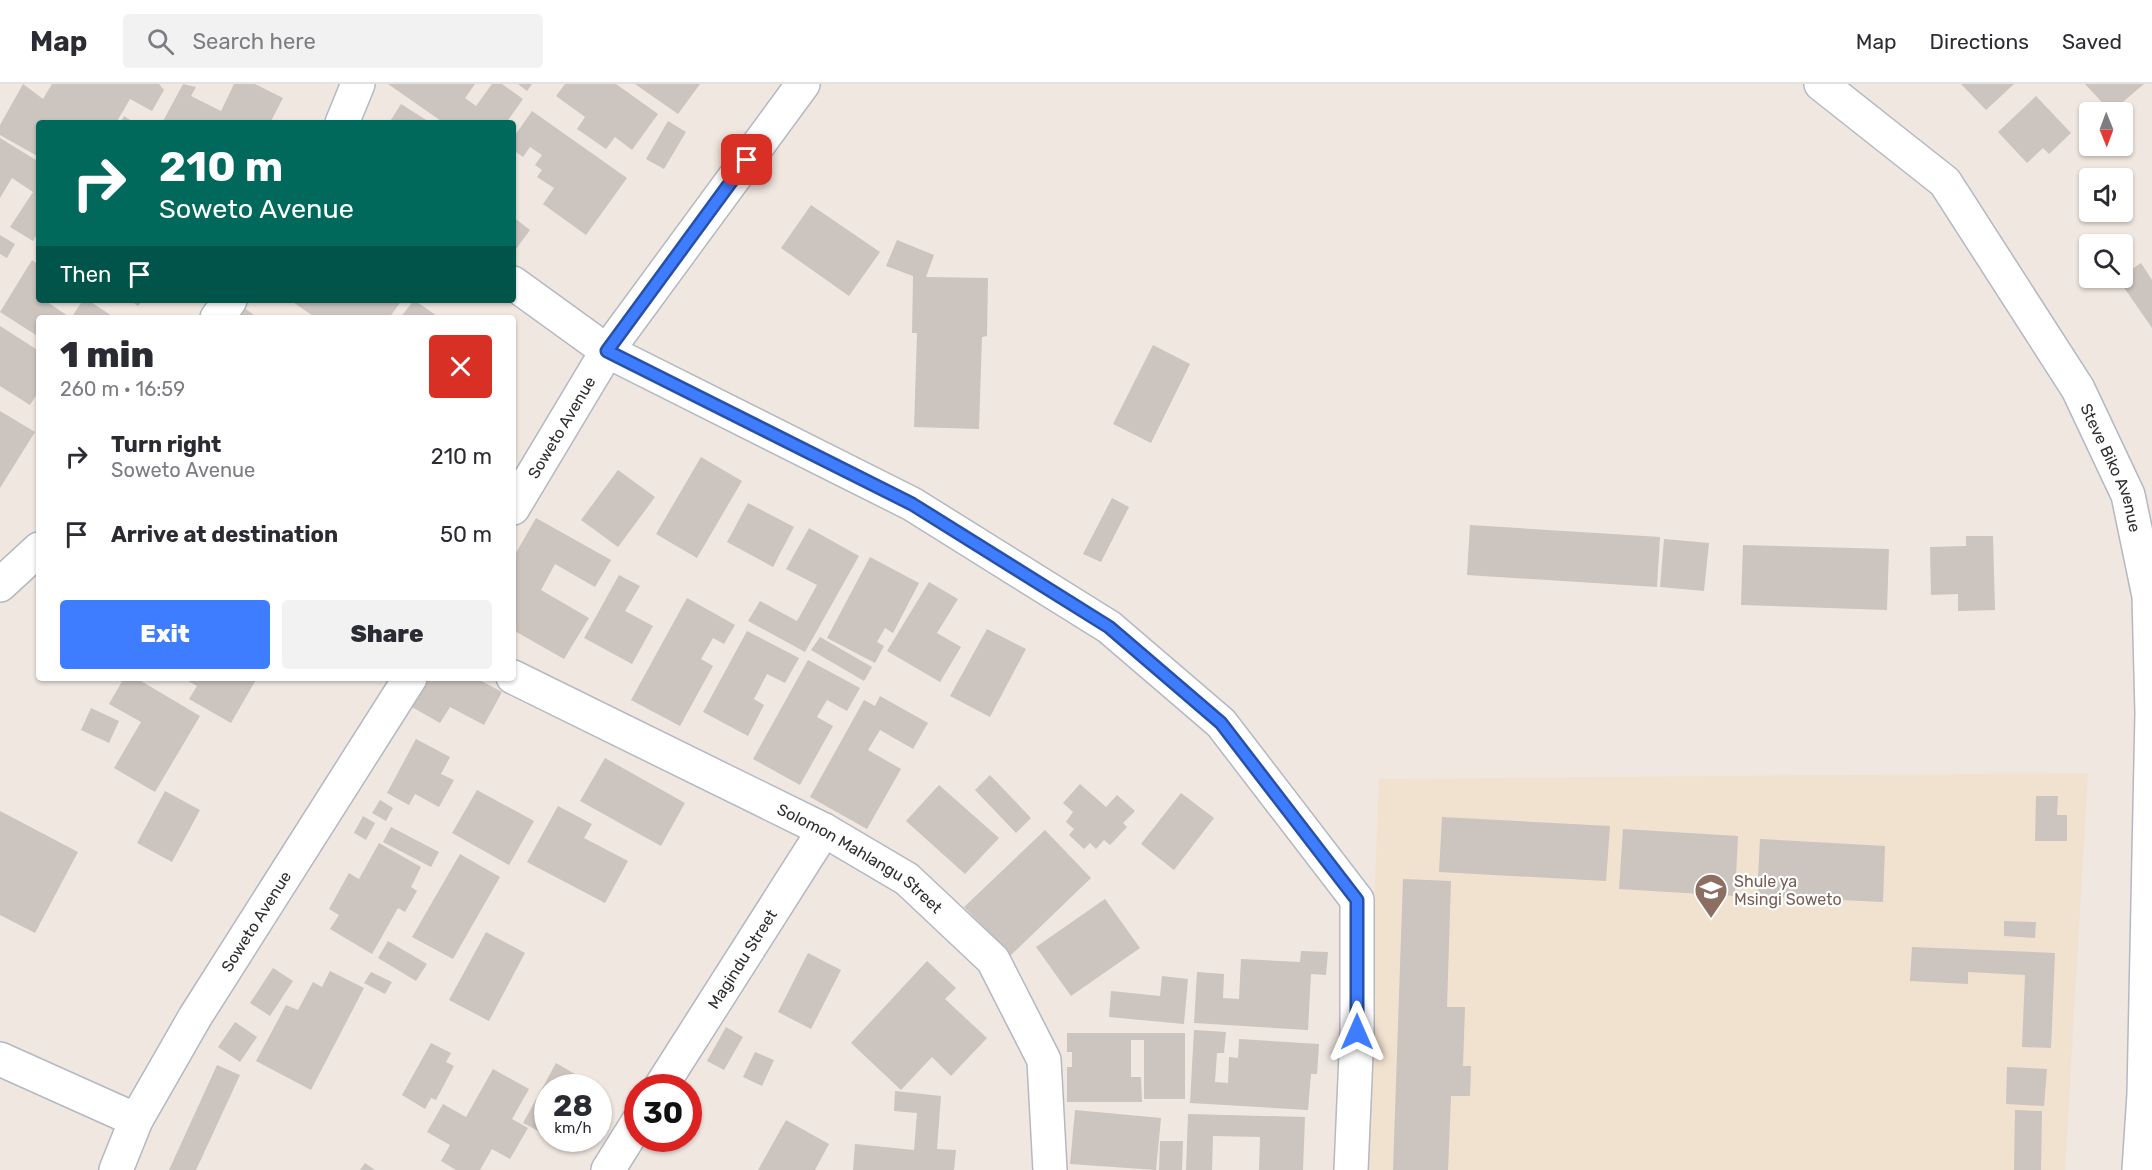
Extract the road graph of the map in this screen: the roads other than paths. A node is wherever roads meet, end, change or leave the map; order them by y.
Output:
1 (358, 84) edge
2 (803, 84) edge
3 (1821, 84) edge
4 (343, 120) edge
5 (516, 285) edge
6 (607, 351) junction
7 (516, 503) edge
8 (36, 552) edge
9 (0, 585) edge
10 (516, 678) edge
11 (408, 681) edge
12 (824, 830) junction
13 (0, 1059) edge
14 (669, 1074) edge
15 (2148, 1094) edge
16 (136, 1120) junction
17 (624, 1144) edge
18 (116, 1170) edge
19 (608, 1170) edge
20 (1050, 1170) edge
21 (1351, 1170) edge
22 (2139, 1170) edge

1 - 4 street
2 - 6 street, Soweto Avenue
3 - 15 street, Steve Biko Avenue
5 - 6 street
6 - 7 street, Soweto Avenue
6 - 21 street
8 - 9 street
10 - 12 street, Solomon Mahlangu Street
11 - 16 street, Soweto Avenue
12 - 14 street, Magindu Street
12 - 20 street, Solomon Mahlangu Street
13 - 16 street
15 - 22 street, Steve Biko Avenue
16 - 18 street, Soweto Avenue
17 - 19 street

